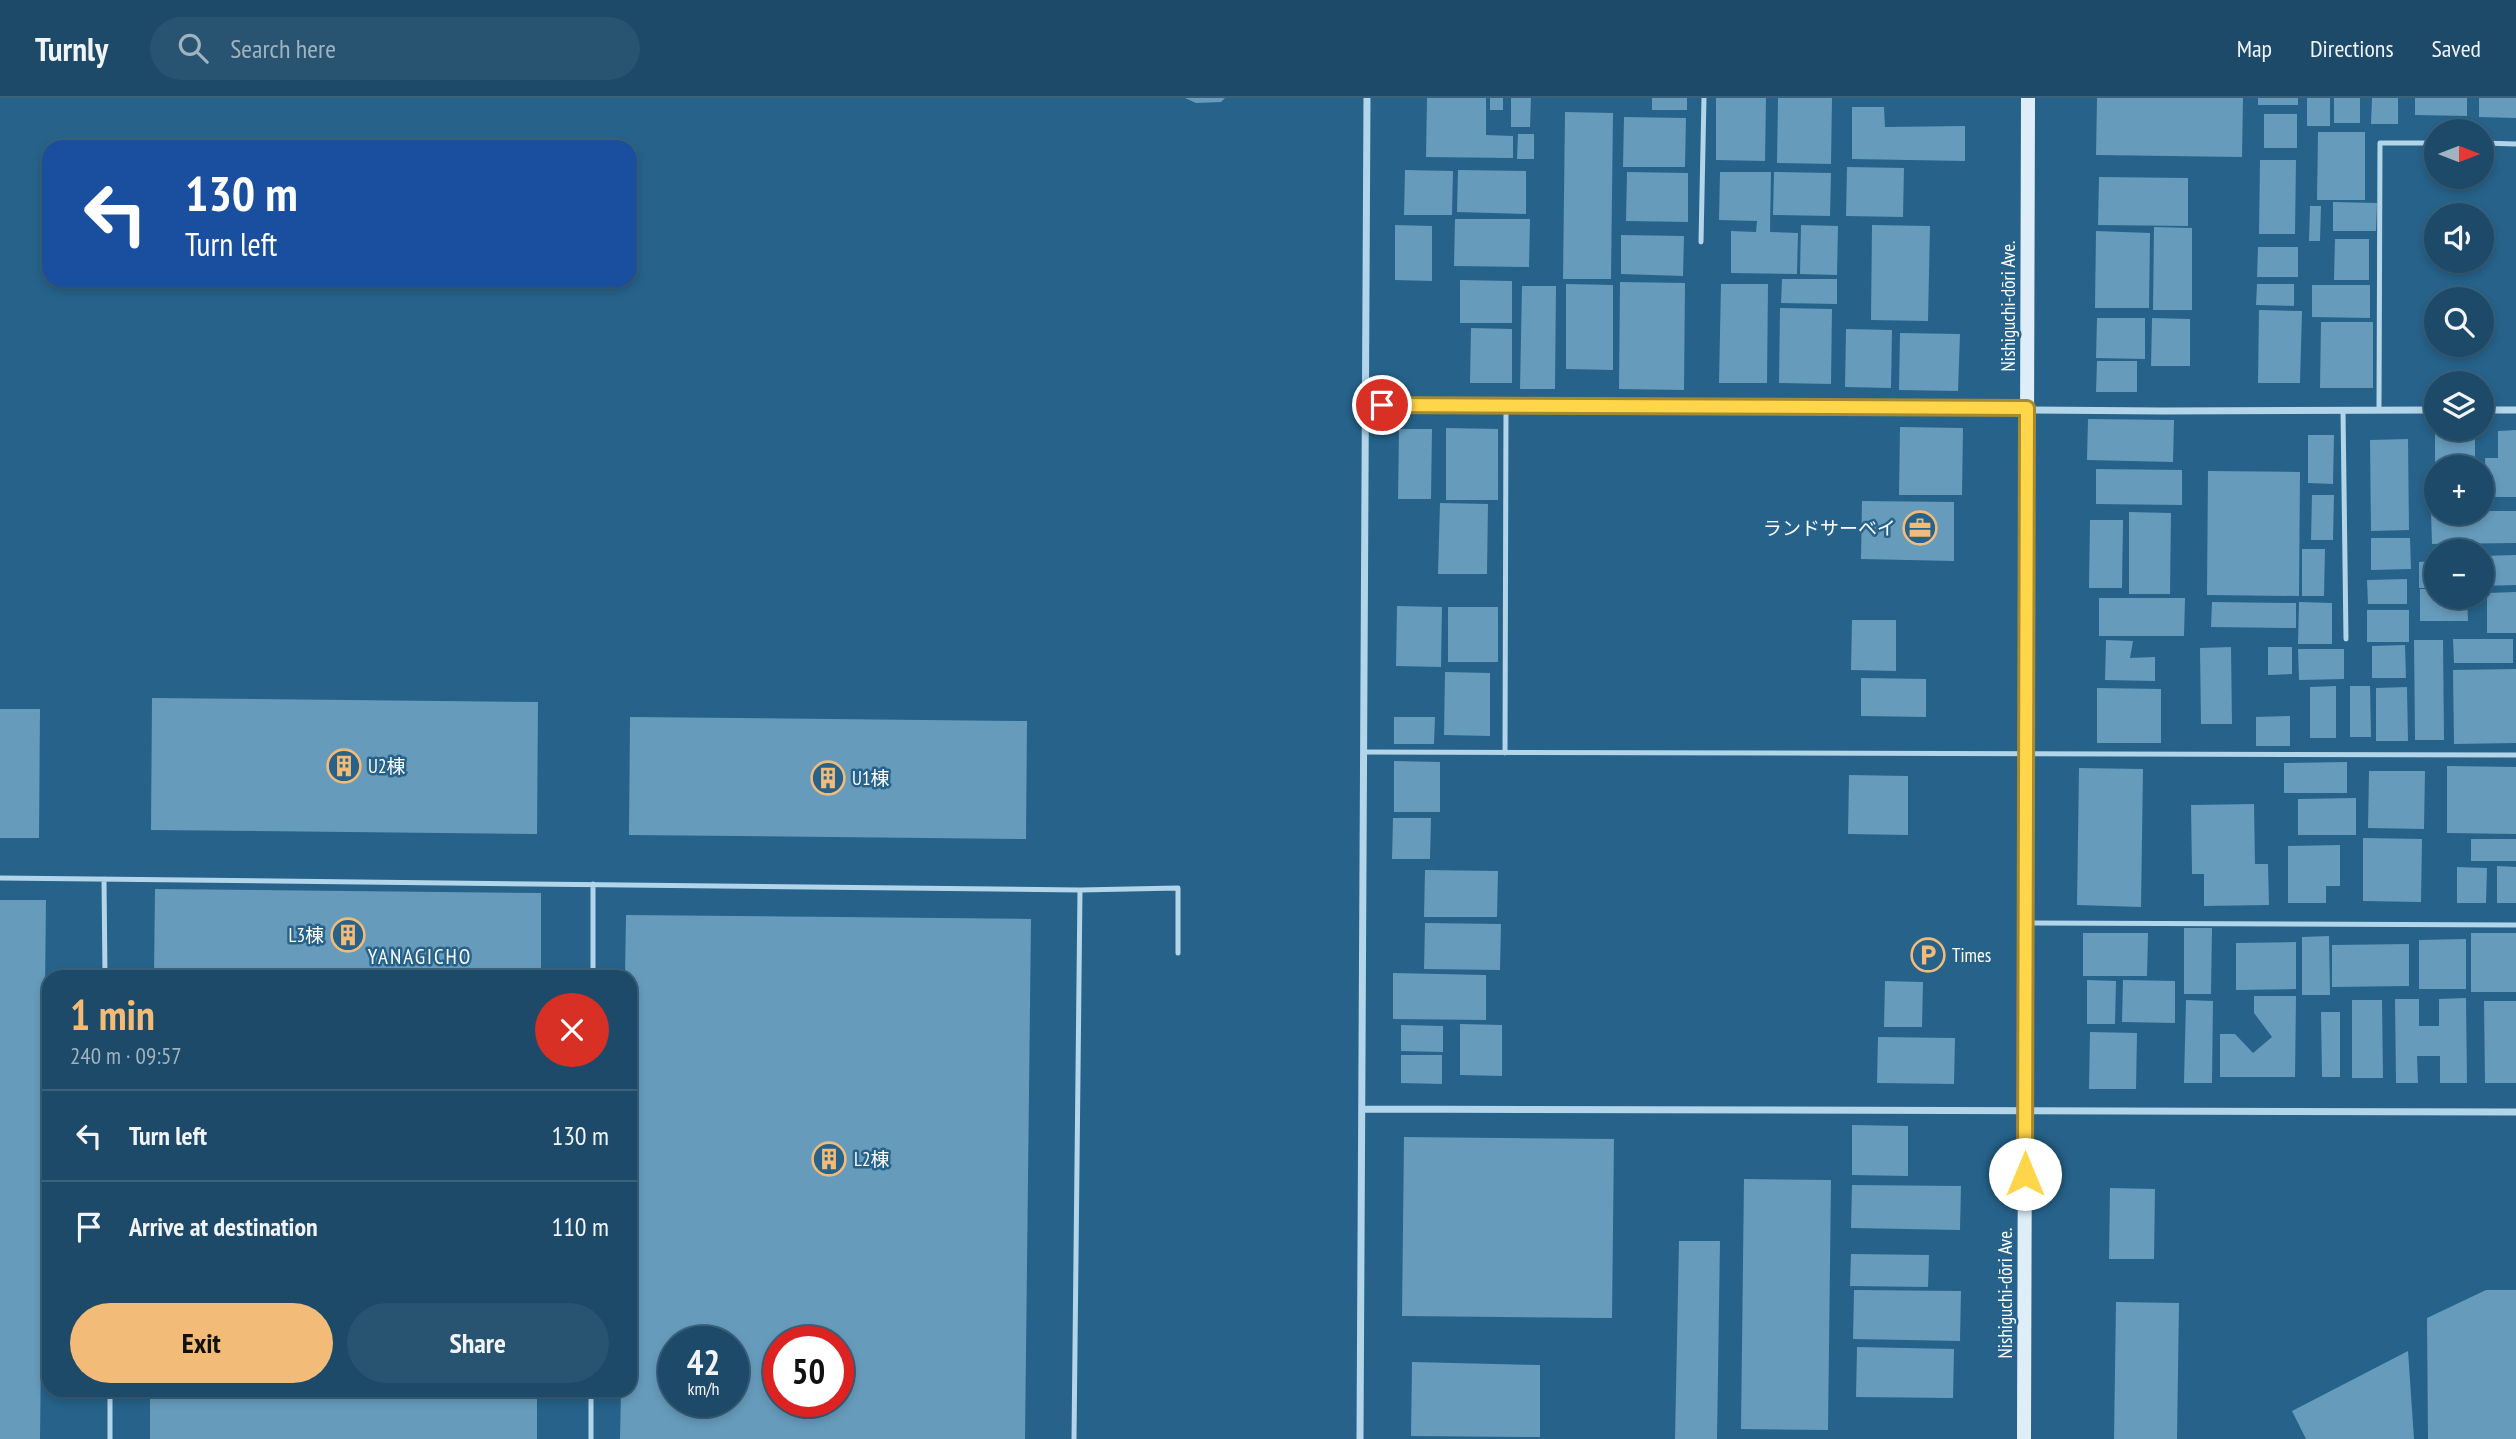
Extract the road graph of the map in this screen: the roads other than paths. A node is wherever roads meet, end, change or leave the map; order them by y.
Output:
1 (1367, 98) edge
2 (1704, 98) edge
3 (2028, 98) edge
4 (2424, 143) edge
5 (2494, 143) edge
6 (2516, 144) edge
7 (1701, 242) dead end
8 (1365, 405) junction
9 (1506, 406) junction
10 (2027, 408) junction
11 (2343, 410) junction
12 (2379, 410) junction
13 (2424, 410) edge
14 (2494, 410) edge
15 (2516, 410) edge
16 (2346, 639) dead end
17 (1364, 752) junction
18 (1505, 753) junction
19 (2026, 754) junction
20 (2516, 755) edge
21 (0, 878) edge
22 (104, 879) junction
23 (593, 884) junction
24 (1080, 890) junction
25 (2025, 923) junction
26 (2516, 925) edge
27 (1178, 953) dead end
28 (105, 970) edge
29 (593, 970) edge
30 (1362, 1109) junction
31 (2025, 1111) junction
32 (2516, 1112) edge
33 (110, 1397) edge
34 (591, 1397) edge
35 (110, 1439) edge
36 (591, 1439) edge
37 (1074, 1439) edge
38 (1360, 1439) edge
39 (2024, 1439) edge

1 - 8 street
2 - 7 lane
3 - 10 main road, Nishiguchi-dōri Ave.
4 - 12 lane
5 - 6 lane
8 - 9 street
8 - 17 street
9 - 10 street
9 - 18 lane
10 - 11 street
10 - 19 main road, Nishiguchi-dōri Ave.
11 - 12 street
11 - 16 lane
12 - 13 street
14 - 15 street
17 - 18 lane
17 - 30 street
18 - 19 lane
19 - 20 lane
19 - 25 main road, Nishiguchi-dōri Ave.
21 - 22 lane
22 - 23 lane
22 - 28 lane
23 - 24 lane
23 - 29 lane
24 - 27 lane
24 - 37 lane
25 - 26 lane
25 - 31 main road, Nishiguchi-dōri Ave.
30 - 31 street
30 - 38 street
31 - 32 street
31 - 39 main road, Nishiguchi-dōri Ave.
33 - 35 lane
34 - 36 lane

